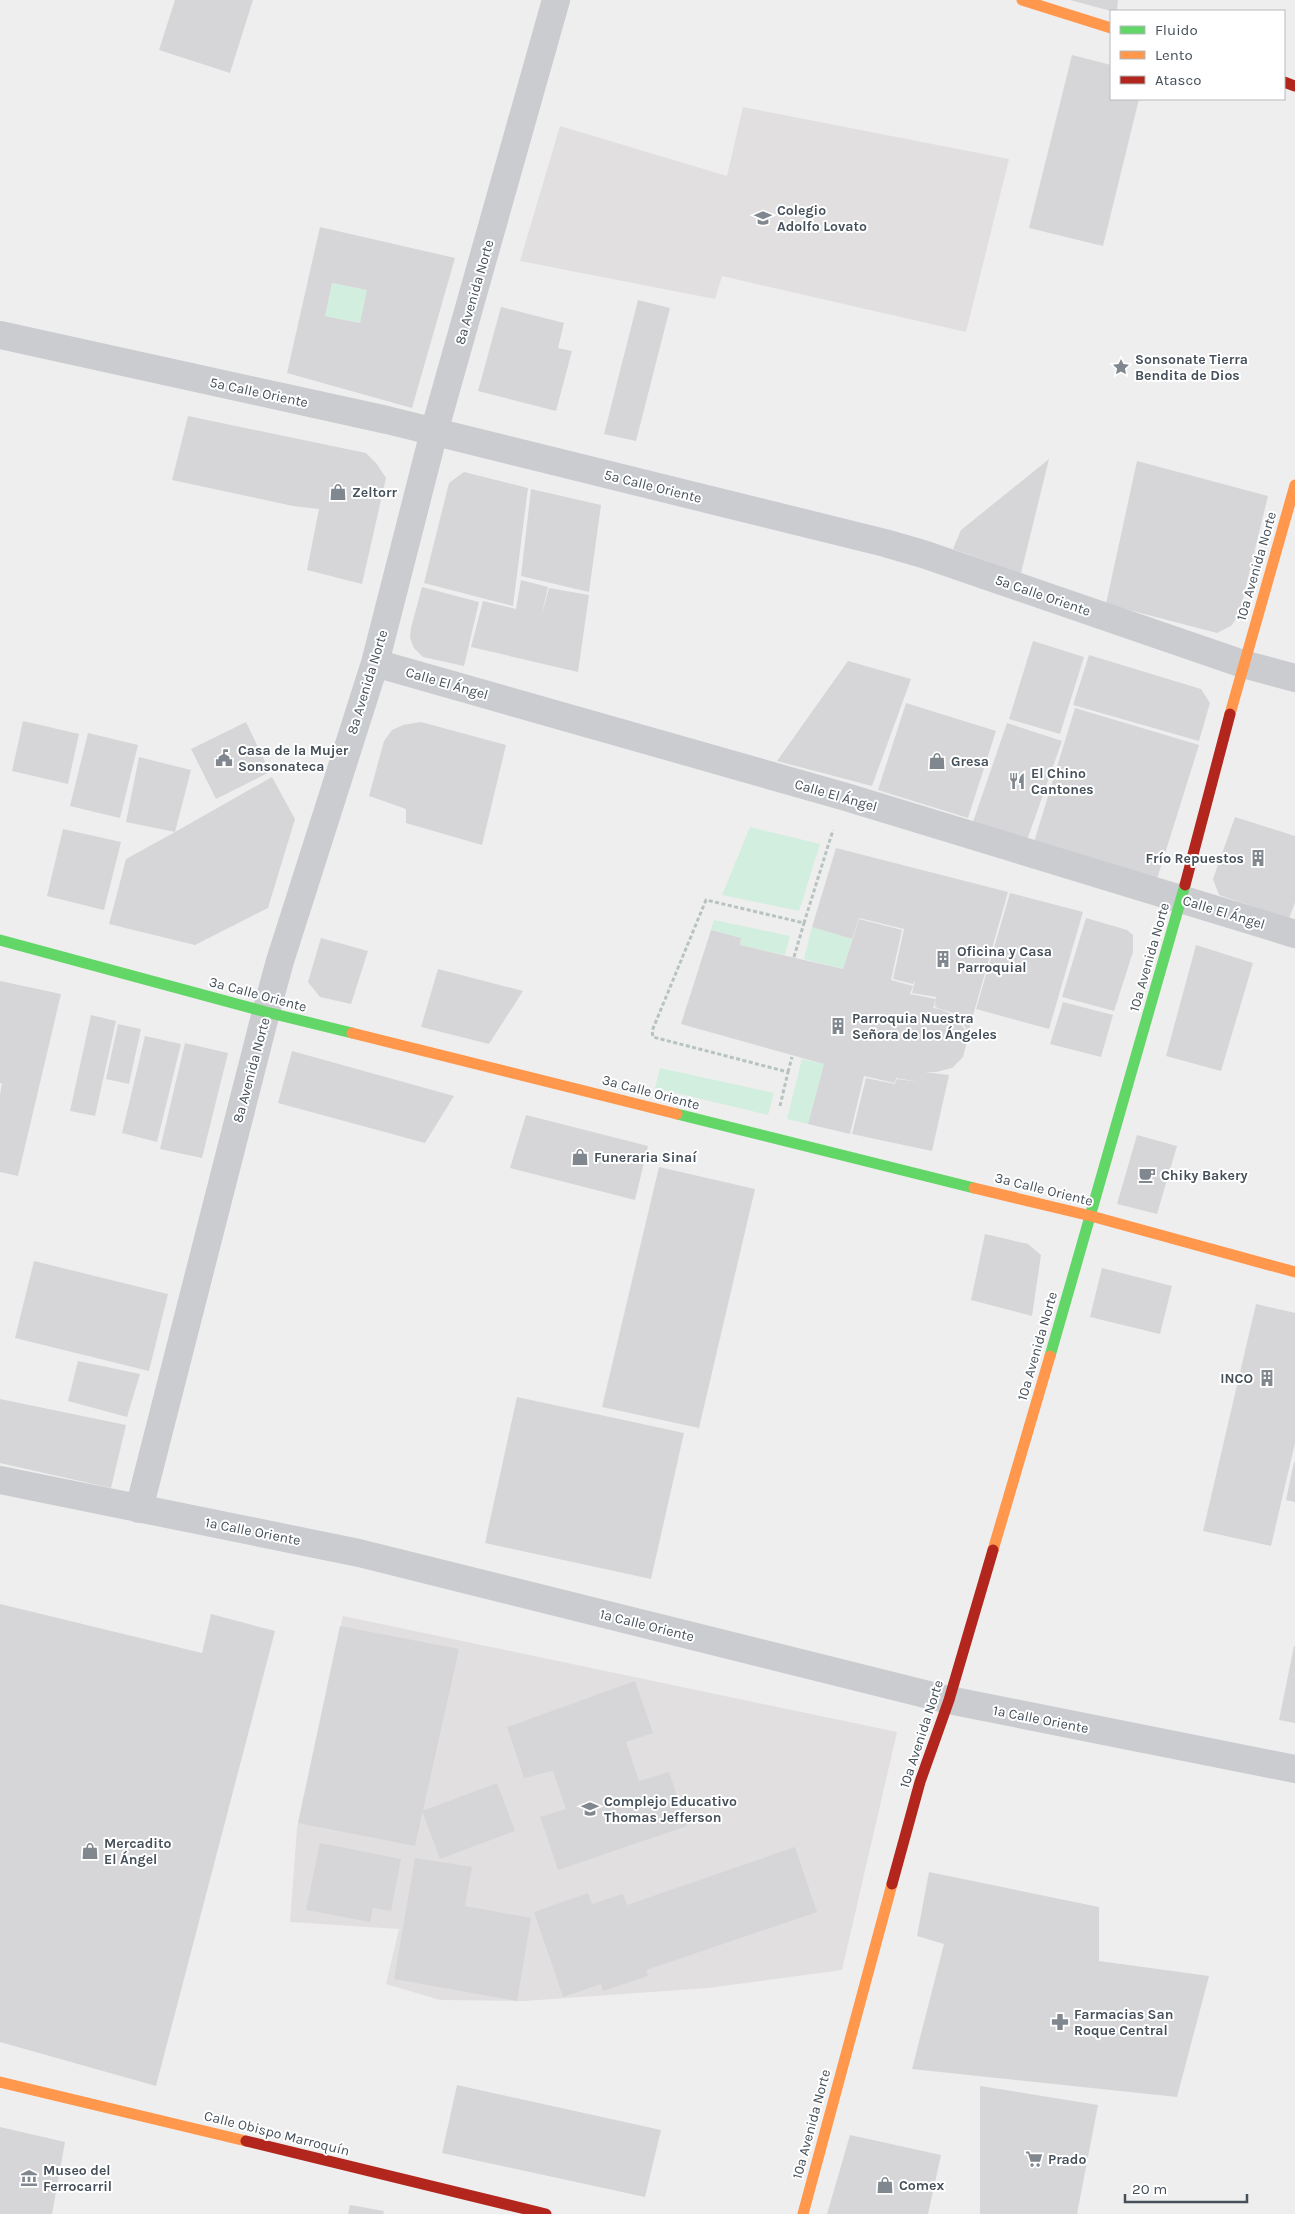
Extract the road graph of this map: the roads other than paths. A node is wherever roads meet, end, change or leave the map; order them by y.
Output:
1 (556, 0) edge
2 (1022, 0) edge
3 (1110, 28) edge
4 (0, 335) edge
5 (434, 432) junction
6 (1295, 485) edge
7 (375, 663) junction
8 (1243, 664) junction
9 (1295, 678) edge
10 (1181, 899) junction
11 (1295, 934) edge
12 (0, 940) edge
13 (266, 1012) junction
14 (1091, 1216) junction
15 (1295, 1272) edge
16 (0, 1480) edge
17 (139, 1509) junction
18 (949, 1700) junction
19 (1295, 1769) edge
20 (0, 2082) edge
21 (546, 2214) edge
22 (803, 2214) edge

1 - 5 street, 8a Avenida Norte
2 - 3 main road
4 - 5 street, 5a Calle Oriente
5 - 7 street, 8a Avenida Norte
5 - 8 street, 5a Calle Oriente
6 - 8 main road, 10a Avenida Norte
7 - 10 street, Calle El Ángel
7 - 13 street, 8a Avenida Norte
8 - 9 street, 5a Calle Oriente
8 - 10 main road, 10a Avenida Norte
10 - 11 street, Calle El Ángel
10 - 14 main road, 10a Avenida Norte
12 - 13 main road, 3a Calle Oriente
13 - 14 main road, 3a Calle Oriente
13 - 17 street, 8a Avenida Norte
14 - 15 main road, 3a Calle Oriente
14 - 18 main road, 10a Avenida Norte
16 - 17 street, 1a Calle Oriente
17 - 18 street, 1a Calle Oriente
18 - 19 street, 1a Calle Oriente
18 - 22 main road, 10a Avenida Norte
20 - 21 main road, Calle Obispo Marroquín

